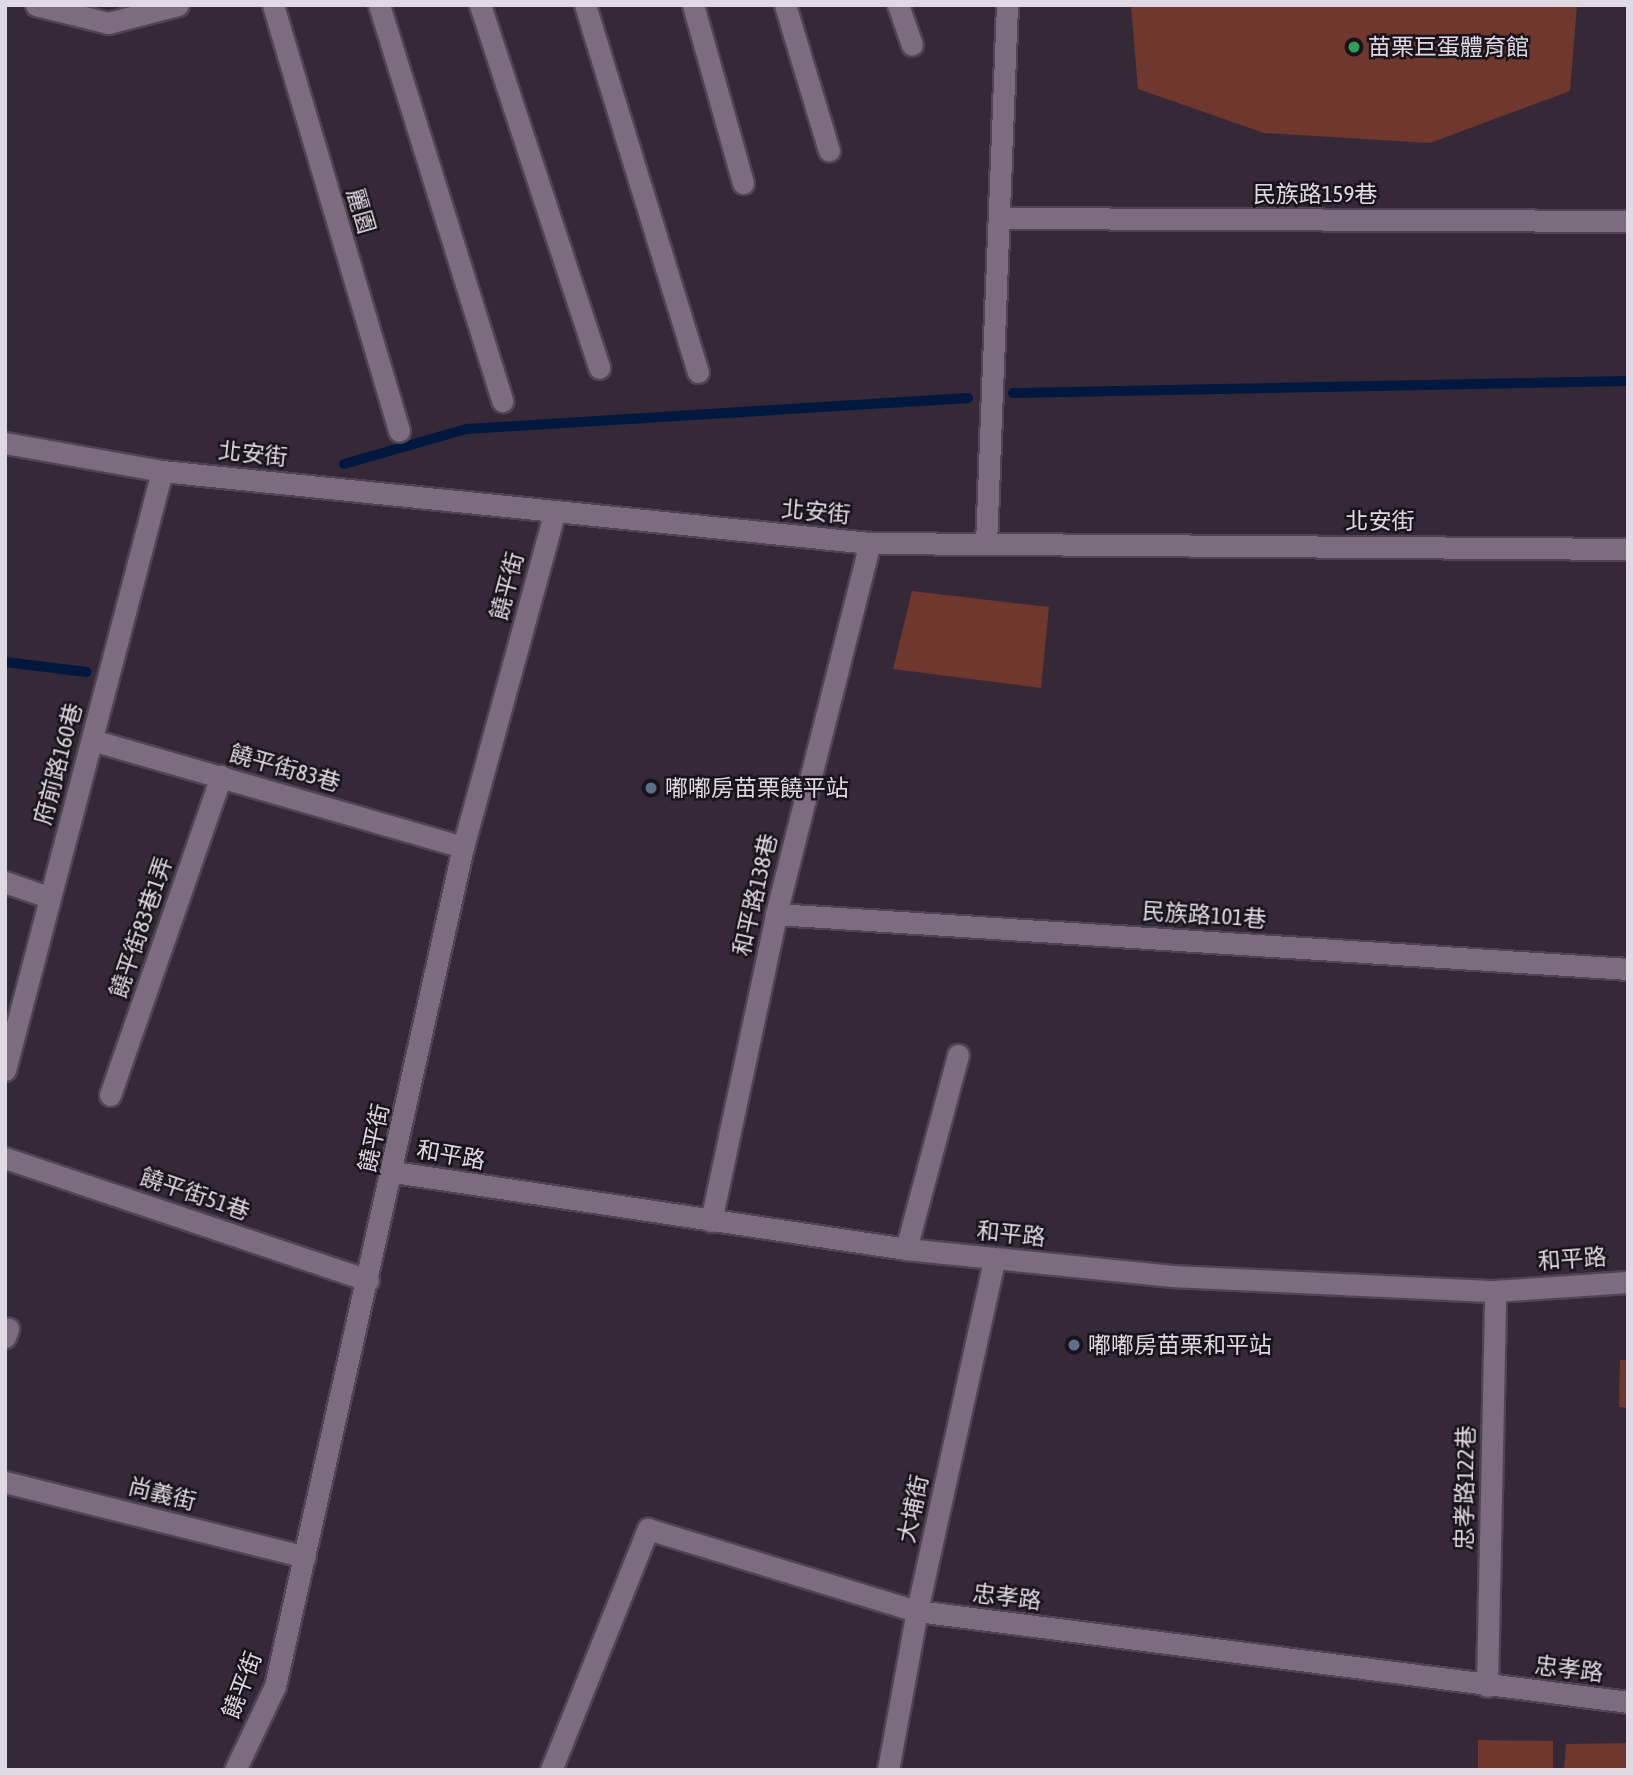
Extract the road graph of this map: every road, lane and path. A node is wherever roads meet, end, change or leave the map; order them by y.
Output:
1 (36, 5) edge
2 (178, 5) edge
3 (273, 5) edge
4 (379, 5) edge
5 (480, 5) edge
6 (585, 5) edge
7 (693, 5) edge
8 (785, 5) edge
9 (898, 5) edge
10 (1007, 5) edge
11 (912, 45) dead end
12 (829, 151) dead end
13 (743, 183) dead end
14 (1001, 218) junction
15 (1628, 221) edge
16 (598, 368) dead end
17 (698, 372) dead end
18 (502, 401) dead end
19 (399, 431) dead end
20 (5, 443) edge
21 (162, 471) junction
22 (554, 514) junction
23 (870, 543) junction
24 (986, 544) junction
25 (1628, 549) edge
26 (92, 740) junction
27 (221, 776) junction
28 (463, 847) junction
29 (5, 882) edge
30 (48, 897) junction
31 (776, 915) junction
32 (1628, 969) edge
33 (958, 1055) dead end
34 (5, 1070) edge
35 (110, 1095) dead end
36 (5, 1158) edge
37 (394, 1172) junction
38 (711, 1221) junction
39 (906, 1249) junction
40 (994, 1260) junction
41 (368, 1280) junction
42 (1628, 1282) edge
43 (1495, 1290) junction
44 (7, 1489) edge
45 (305, 1557) junction
46 (917, 1611) junction
47 (1487, 1686) junction
48 (1628, 1702) edge
49 (235, 1770) edge
50 (551, 1770) edge
51 (888, 1770) edge

1 - 2 street
3 - 19 street, 麗園
4 - 18 street
5 - 16 street
6 - 17 street
7 - 13 street
8 - 12 street
9 - 11 street
10 - 14 street
14 - 15 street, 民族路159巷
14 - 24 street
20 - 21 street, 北安街
21 - 22 street, 北安街
21 - 26 street, 府前路160巷
22 - 23 street, 北安街
22 - 28 street, 饒平街
23 - 24 street, 北安街
23 - 31 street, 和平路138巷
24 - 25 street, 北安街
26 - 27 street, 饒平街83巷
26 - 30 street, 府前路160巷
27 - 28 street, 饒平街83巷
27 - 35 street, 饒平街83巷1弄
28 - 37 street, 饒平街
29 - 30 street
30 - 34 street, 府前路160巷
31 - 32 street, 民族路101巷
31 - 38 street, 和平路138巷
33 - 39 street
36 - 41 street, 饒平街51巷
37 - 38 street, 和平路
37 - 41 street, 饒平街
38 - 39 street, 和平路
39 - 40 street, 和平路
40 - 43 street, 和平路
40 - 46 street, 大埔街
41 - 45 street, 饒平街
42 - 43 street, 和平路
43 - 47 street, 忠孝路122巷
44 - 45 street, 尚義街
45 - 49 street, 饒平街
46 - 47 street, 忠孝路
46 - 50 street, 忠孝路
46 - 51 street, 大埔街
47 - 48 street, 忠孝路

